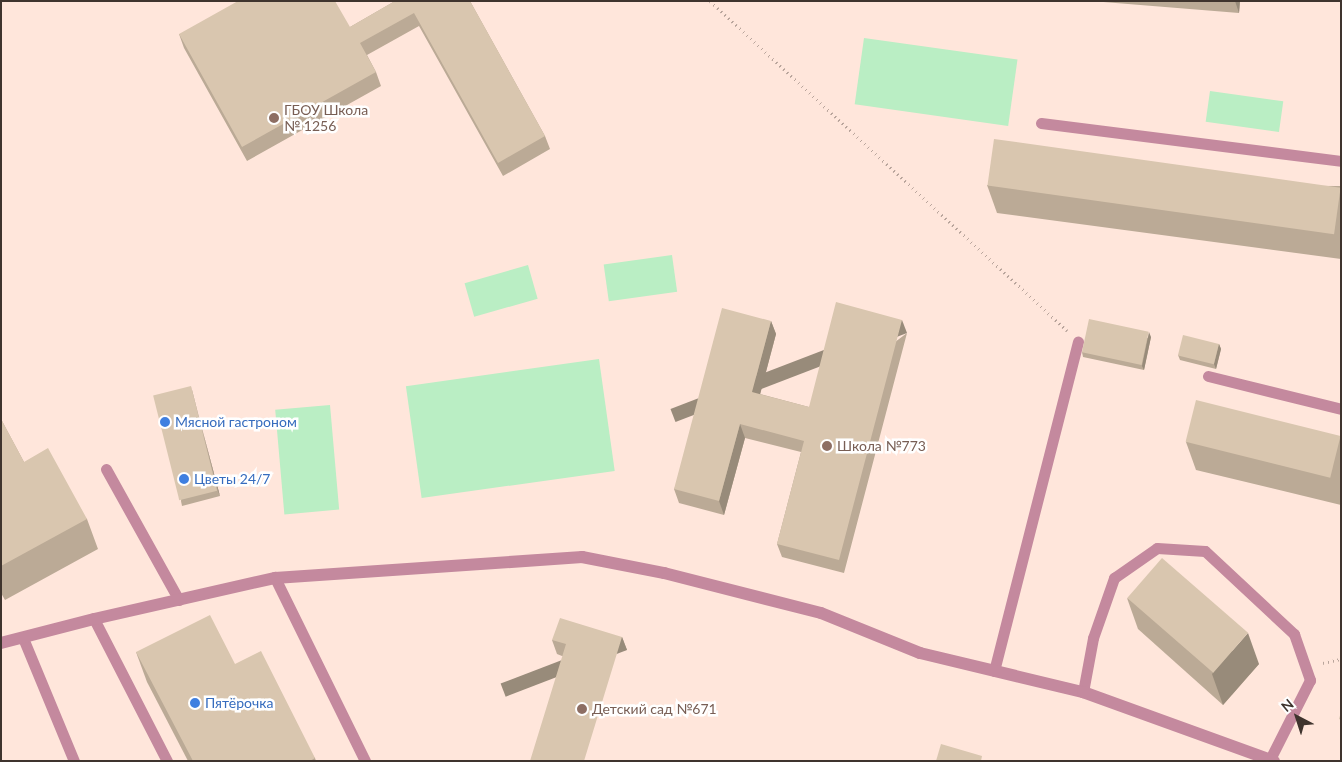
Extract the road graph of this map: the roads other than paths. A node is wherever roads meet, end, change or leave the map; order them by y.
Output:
1 (1041, 123) dead end
2 (1341, 161) edge
3 (1078, 342) road end
4 (1208, 376) dead end
5 (1341, 409) edge
6 (106, 470) dead end
7 (275, 578) junction
8 (179, 600) junction
9 (94, 619) junction
10 (23, 638) junction
11 (1, 643) edge
12 (994, 671) junction
13 (1082, 692) junction
14 (1271, 760) edge
15 (74, 761) edge
16 (167, 761) edge
17 (365, 761) edge

1 - 2 lane
3 - 12 lane
4 - 5 lane
6 - 8 lane
7 - 8 street
7 - 12 street
7 - 17 lane
8 - 9 street
9 - 10 street
9 - 16 lane
10 - 11 street
10 - 15 lane
12 - 13 street
13 - 14 street
13 - 14 lane

